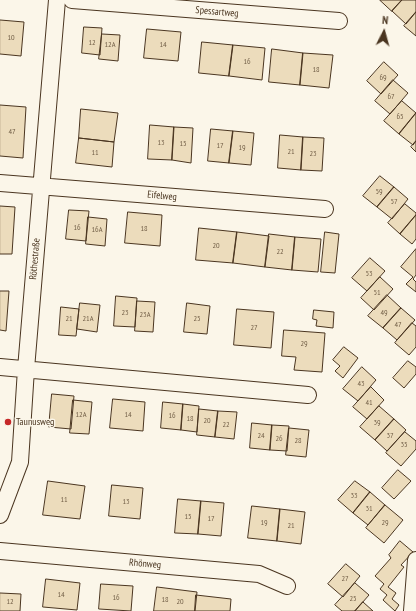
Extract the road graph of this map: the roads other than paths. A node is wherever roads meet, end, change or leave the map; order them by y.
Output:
1 (57, 0) edge
2 (72, 0) edge
3 (339, 21) dead end
4 (0, 183) edge
5 (41, 186) junction
6 (325, 209) dead end
7 (0, 367) edge
8 (26, 369) junction
9 (308, 394) dead end
10 (0, 515) edge
11 (0, 551) edge
12 (416, 560) edge
13 (287, 586) dead end
14 (412, 611) edge

1 - 5 street, Röthestraße
2 - 3 street, Spessartweg
4 - 5 street, Eifelweg
5 - 6 street, Eifelweg
5 - 8 street, Röthestraße
7 - 8 street
8 - 9 street
8 - 10 street, Röthestraße
11 - 13 street, Rhönweg
12 - 14 street

